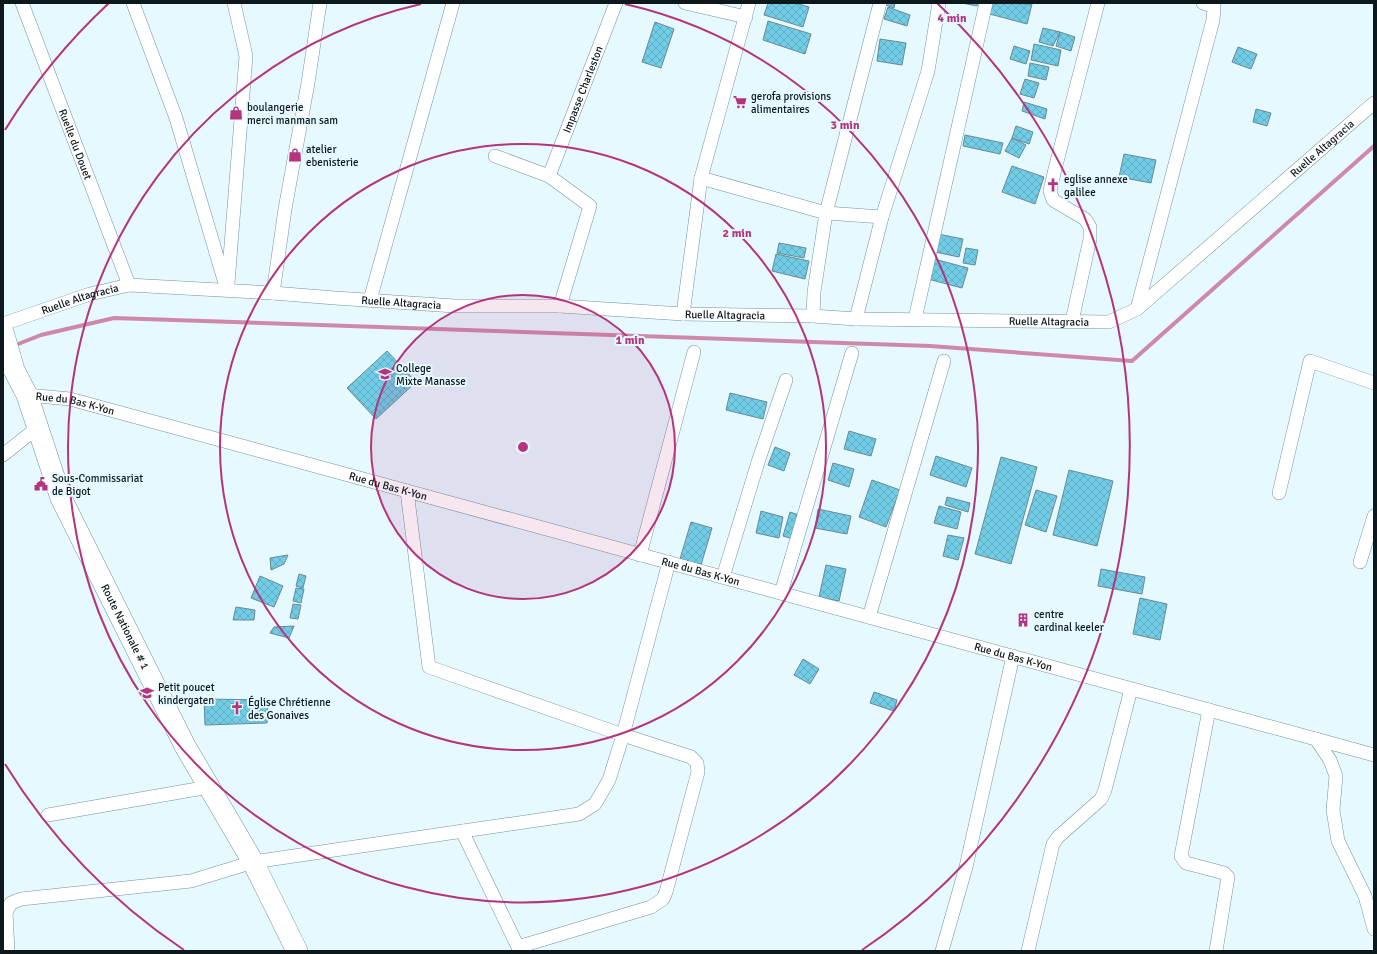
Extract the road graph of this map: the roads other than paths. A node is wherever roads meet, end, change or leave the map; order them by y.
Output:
1 (22, 3) edge
2 (133, 3) edge
3 (234, 3) edge
4 (320, 3) edge
5 (452, 3) edge
6 (616, 3) edge
7 (685, 3) edge
8 (749, 3) edge
9 (880, 3) edge
10 (939, 3) edge
11 (986, 3) edge
12 (1098, 3) edge
13 (1211, 4) edge
14 (746, 17) junction
15 (1374, 103) edge
16 (495, 156) dead end
17 (549, 176) junction
18 (701, 178) junction
19 (826, 213) junction
20 (882, 217) junction
21 (129, 285) junction
22 (227, 290) junction
23 (274, 293) junction
24 (370, 300) junction
25 (560, 306) junction
26 (1137, 309) junction
27 (683, 314) junction
28 (813, 316) junction
29 (856, 318) junction
30 (914, 319) junction
31 (1072, 321) junction
32 (4, 332) edge
33 (694, 352) dead end
34 (852, 353) dead end
35 (944, 361) dead end
36 (786, 380) dead end
37 (1374, 383) edge
38 (27, 395) junction
39 (37, 428) junction
40 (3, 455) edge
41 (407, 491) junction
42 (1279, 493) dead end
43 (1374, 516) edge
44 (640, 555) junction
45 (669, 562) junction
46 (1360, 562) dead end
47 (723, 577) junction
48 (781, 593) junction
49 (869, 617) junction
50 (1013, 656) junction
51 (1131, 689) junction
52 (1209, 710) junction
53 (623, 735) junction
54 (1316, 739) junction
55 (1374, 755) edge
56 (209, 787) junction
57 (48, 816) dead end
58 (462, 831) junction
59 (253, 862) junction
60 (1374, 929) edge
61 (518, 949) edge
62 (8, 951) edge
63 (297, 951) edge
64 (942, 951) edge
65 (1028, 951) edge
66 (1216, 951) edge

1 - 21 street, Ruelle du Douet
2 - 22 street
3 - 22 street
4 - 23 street
5 - 24 street
6 - 17 street, Impasse Charleston
7 - 14 street
8 - 14 street
9 - 19 street
10 - 20 street
11 - 30 street
12 - 31 street
13 - 26 street
14 - 18 street
15 - 26 street, Ruelle Altagracia
16 - 17 street
17 - 25 street
18 - 19 street
18 - 27 street
19 - 20 street
19 - 28 street
20 - 29 street
21 - 22 street, Ruelle Altagracia
21 - 32 street, Ruelle Altagracia
22 - 23 street, Ruelle Altagracia
23 - 24 street, Ruelle Altagracia
24 - 25 street, Ruelle Altagracia
25 - 27 street, Ruelle Altagracia
26 - 31 street, Ruelle Altagracia
27 - 28 street, Ruelle Altagracia
28 - 29 street, Ruelle Altagracia
29 - 30 street, Ruelle Altagracia
30 - 31 street, Ruelle Altagracia
32 - 38 main road, Route Nationale # 1
33 - 44 street
34 - 48 street
35 - 49 street
36 - 47 street
37 - 42 street
38 - 39 main road, Route Nationale # 1
38 - 41 street, Rue du Bas K-Yon
39 - 40 street
39 - 56 main road, Route Nationale # 1
41 - 44 street, Rue du Bas K-Yon
41 - 53 street
43 - 46 street
44 - 45 street, Rue du Bas K-Yon
45 - 47 street, Rue du Bas K-Yon
45 - 53 street
47 - 48 street, Rue du Bas K-Yon
48 - 49 street, Rue du Bas K-Yon
49 - 50 street, Rue du Bas K-Yon
50 - 51 street, Rue du Bas K-Yon
50 - 64 street
51 - 52 street, Rue du Bas K-Yon
51 - 65 street
52 - 54 street, Rue du Bas K-Yon
52 - 66 street
53 - 58 street
53 - 61 street
54 - 55 street, Rue du Bas K-Yon
54 - 60 street
56 - 57 street
56 - 59 main road, Route Nationale # 1
58 - 59 street
58 - 61 street
59 - 62 street
59 - 63 main road, Route Nationale # 1

